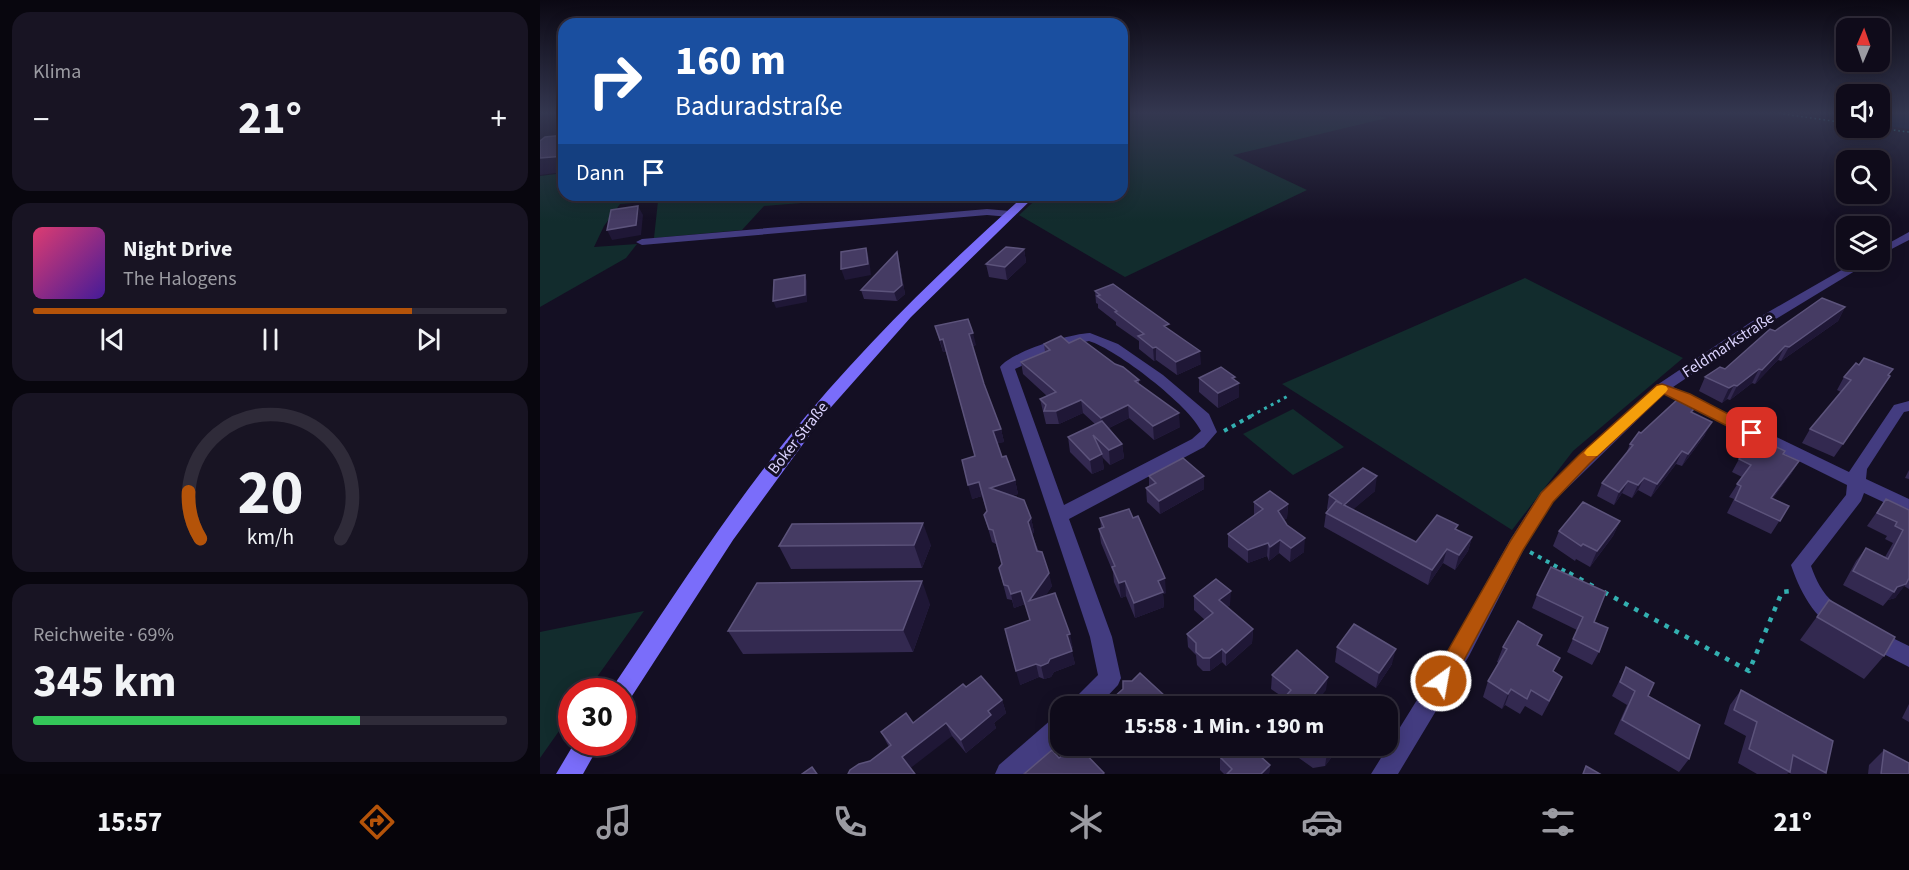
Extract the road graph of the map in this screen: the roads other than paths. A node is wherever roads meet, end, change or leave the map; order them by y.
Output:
1 (1024, 201) edge
2 (1010, 214) junction
3 (1909, 235) edge
4 (642, 242) dead end
5 (1890, 246) edge
6 (1850, 270) edge
7 (1662, 388) junction
8 (1909, 406) edge
9 (1856, 483) junction
10 (1909, 507) edge
11 (1058, 516) junction
12 (1909, 657) edge
13 (631, 678) edge
14 (1093, 696) edge
15 (1050, 736) edge
16 (580, 756) edge
17 (569, 774) edge
18 (1008, 774) edge
19 (1384, 774) edge

1 - 2 main road, Boker Straße
2 - 4 street
2 - 13 main road, Boker Straße
3 - 5 street
6 - 7 street, Feldmarkstraße
7 - 9 street
7 - 19 street, Feldmarkstraße
8 - 9 street
9 - 10 street
9 - 12 street
11 - 11 street
11 - 14 street
15 - 18 street
16 - 17 main road

